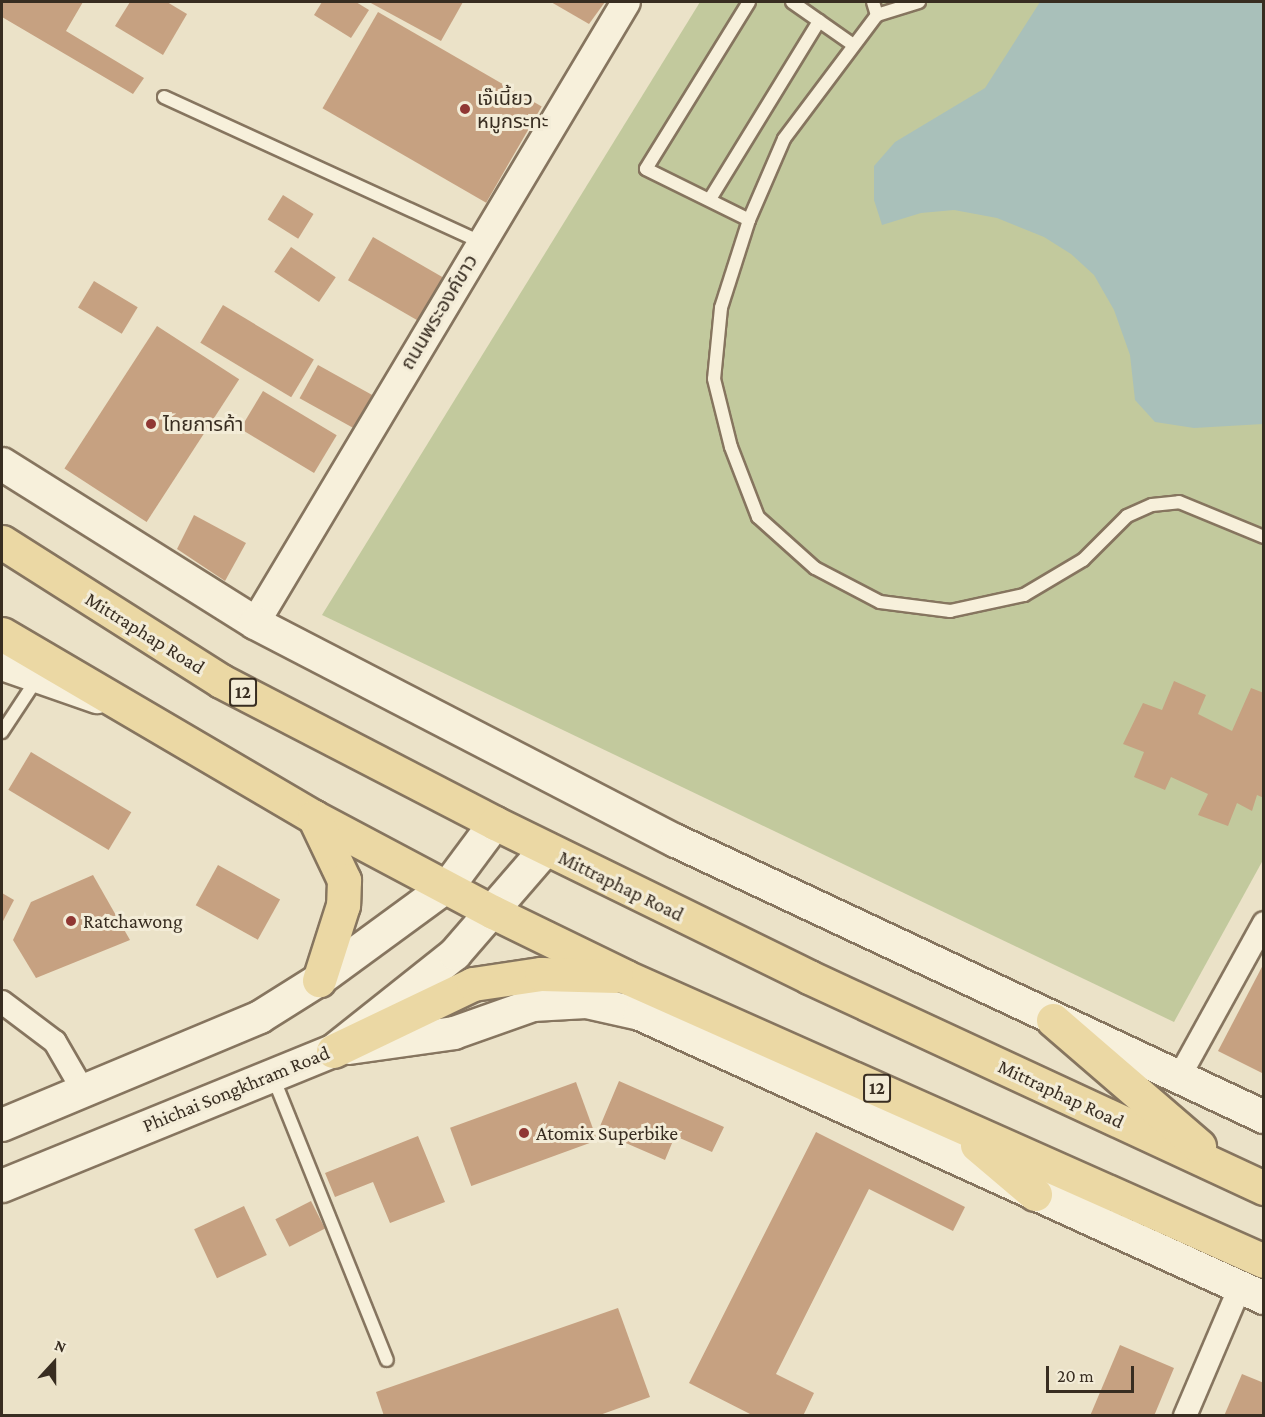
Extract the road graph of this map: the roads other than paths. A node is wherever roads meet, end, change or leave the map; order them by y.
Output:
1 (626, 2) edge
2 (749, 2) edge
3 (792, 2) edge
4 (873, 2) edge
5 (919, 2) edge
6 (877, 15) junction
7 (819, 21) junction
8 (852, 44) junction
9 (164, 97) dead end
10 (710, 199) junction
11 (749, 220) junction
12 (480, 242) junction
13 (2, 464) edge
14 (1263, 537) edge
15 (2, 542) edge
16 (255, 623) junction
17 (2, 634) edge
18 (2, 664) edge
19 (37, 679) junction
20 (112, 701) junction
21 (2, 732) edge
22 (314, 817) junction
23 (495, 824) junction
24 (546, 849) junction
25 (449, 885) junction
26 (493, 912) junction
27 (1263, 923) edge
28 (626, 976) junction
29 (319, 980) junction
30 (2, 1002) edge
31 (1053, 1020) junction
32 (333, 1051) junction
33 (272, 1074) junction
34 (1178, 1079) junction
35 (84, 1092) junction
36 (1263, 1117) edge
37 (945, 1119) junction
38 (2, 1125) edge
39 (1230, 1173) junction
40 (2, 1186) edge
41 (1263, 1188) edge
42 (1035, 1194) junction
43 (1263, 1261) edge
44 (1252, 1293) edge
45 (387, 1360) dead end
46 (1185, 1416) edge

1 - 12 street, ถนนพระองค์ขาว
2 - 10 lane
3 - 7 lane
4 - 6 lane
5 - 6 lane
6 - 8 lane
7 - 8 lane
7 - 10 lane
8 - 11 lane
9 - 12 lane
10 - 11 lane
11 - 14 lane
12 - 16 street, ถนนพระองค์ขาว
13 - 16 main road
15 - 23 main road, Mittraphap Road / 12
16 - 31 main road
17 - 20 main road, 12
18 - 19 main road
19 - 20 main road
19 - 21 lane
20 - 22 main road, 12
22 - 25 main road, 12
22 - 29 main road
23 - 24 main road, Mittraphap Road / 12
23 - 25 main road
24 - 26 main road, Phichai Songkhram Road
24 - 39 main road, Mittraphap Road / 12
25 - 26 main road, 12
25 - 29 main road
26 - 28 main road, 12
26 - 32 main road, Phichai Songkhram Road
27 - 34 street
28 - 32 main road
28 - 37 main road, 12
29 - 35 main road
30 - 35 street
31 - 34 main road
31 - 39 main road
32 - 33 main road, Phichai Songkhram Road
32 - 42 main road
33 - 40 main road, Phichai Songkhram Road
33 - 45 lane
34 - 36 main road
35 - 38 main road
37 - 42 main road
37 - 43 main road, 12
39 - 41 main road, Mittraphap Road / 12
42 - 44 main road
44 - 46 street

